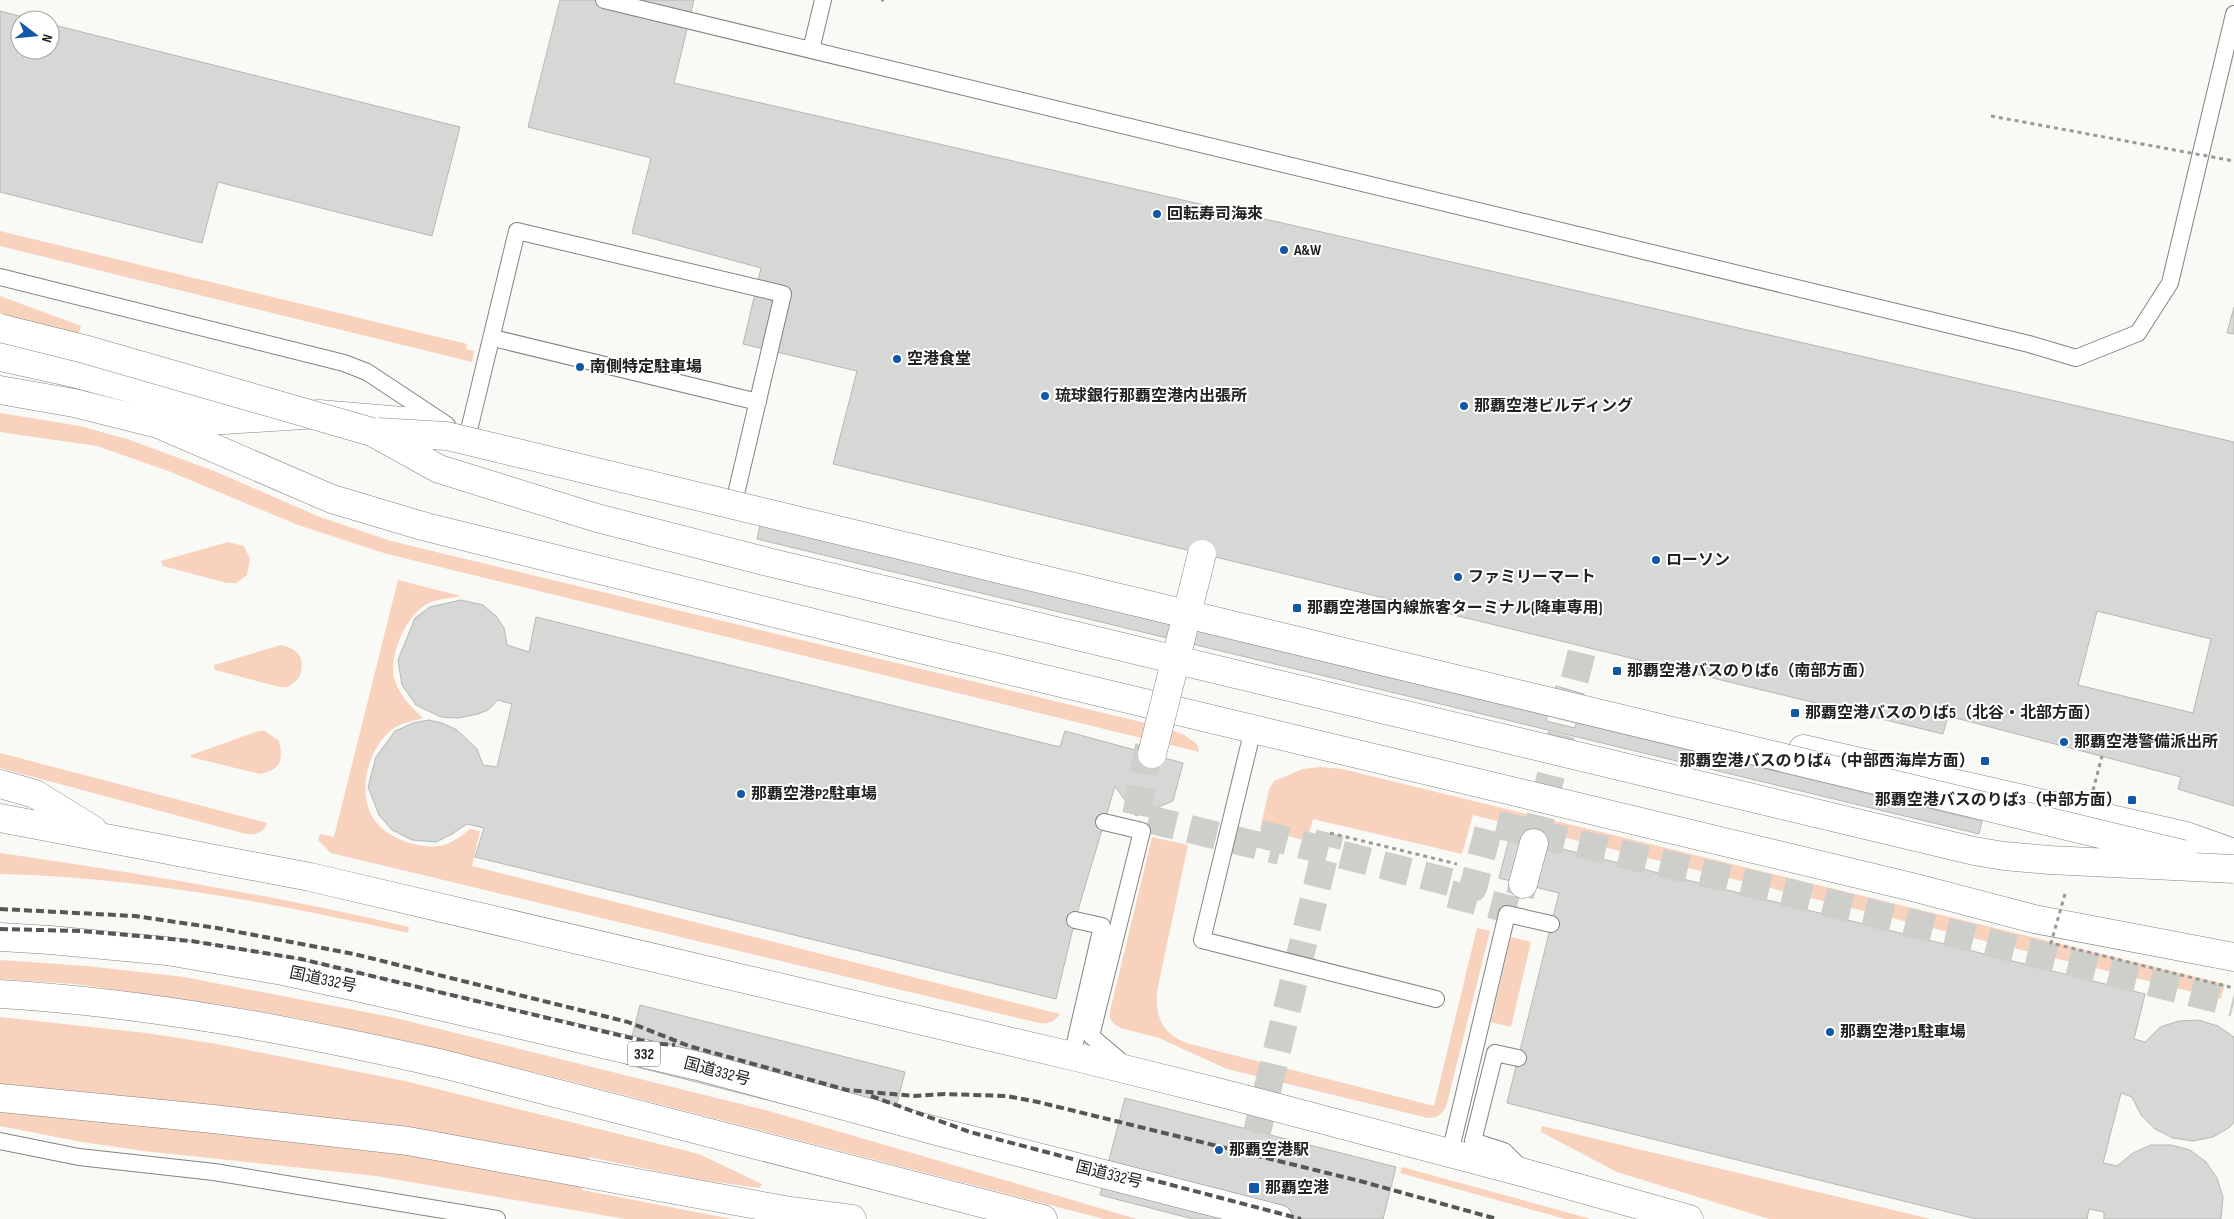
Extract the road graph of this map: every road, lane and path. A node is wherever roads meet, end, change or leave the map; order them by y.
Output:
1 (604, 0) edge
2 (823, 0) edge
3 (2234, 14) edge
4 (2230, 48) edge
5 (811, 50) junction
6 (1991, 116) dead end
7 (2234, 160) edge
8 (0, 277) edge
9 (0, 328) edge
10 (493, 338) junction
11 (0, 356) edge
12 (0, 390) edge
13 (758, 402) junction
14 (241, 418) junction
15 (158, 424) junction
16 (458, 427) junction
17 (372, 432) junction
18 (736, 494) junction
19 (1202, 554) dead end
20 (1253, 729) junction
21 (1152, 754) tunnel mouth
22 (2102, 756) dead end
23 (0, 784) edge
24 (2090, 802) dead end
25 (0, 818) edge
26 (1104, 822) dead end
27 (1330, 833) dead end
28 (102, 836) junction
29 (1534, 843) tunnel mouth
30 (2234, 853) edge
31 (1457, 864) dead end
32 (2234, 868) edge
33 (1523, 884) tunnel mouth
34 (2066, 887) dead end
35 (1075, 920) dead end
36 (1551, 924) dead end
37 (0, 937) edge
38 (2234, 957) edge
39 (2234, 988) edge
40 (0, 994) edge
41 (1436, 1000) dead end
42 (1072, 1056) junction
43 (1518, 1058) dead end
44 (1132, 1070) junction
45 (0, 1098) edge
46 (0, 1141) edge
47 (1450, 1153) junction
48 (1525, 1173) junction
49 (497, 1219) edge
50 (852, 1219) edge
51 (1043, 1219) edge
52 (1279, 1219) edge
53 (1689, 1219) edge

1 - 5 lane
2 - 5 lane
3 - 4 lane
4 - 5 lane
6 - 7 path, bridge
8 - 16 lane
9 - 17 main road, bridge
10 - 13 lane
10 - 13 lane
10 - 16 lane
11 - 14 main road
12 - 15 main road
13 - 18 lane
14 - 15 main road
14 - 16 main road
15 - 20 main road
16 - 18 main road
17 - 32 main road, bridge
17 - 32 main road, bridge
18 - 30 main road
19 - 21 main road, bridge
20 - 38 main road
20 - 41 lane
22 - 24 path, bridge
23 - 28 main road
25 - 28 main road
26 - 44 lane
27 - 31 path
28 - 42 main road
29 - 33 main road
34 - 39 path, bridge
35 - 42 lane
36 - 47 lane
37 - 52 main road, 国道332号 / 332
40 - 51 main road
42 - 44 main road
43 - 48 lane
44 - 47 main road
45 - 50 main road
46 - 49 lane
47 - 48 main road
48 - 53 main road

